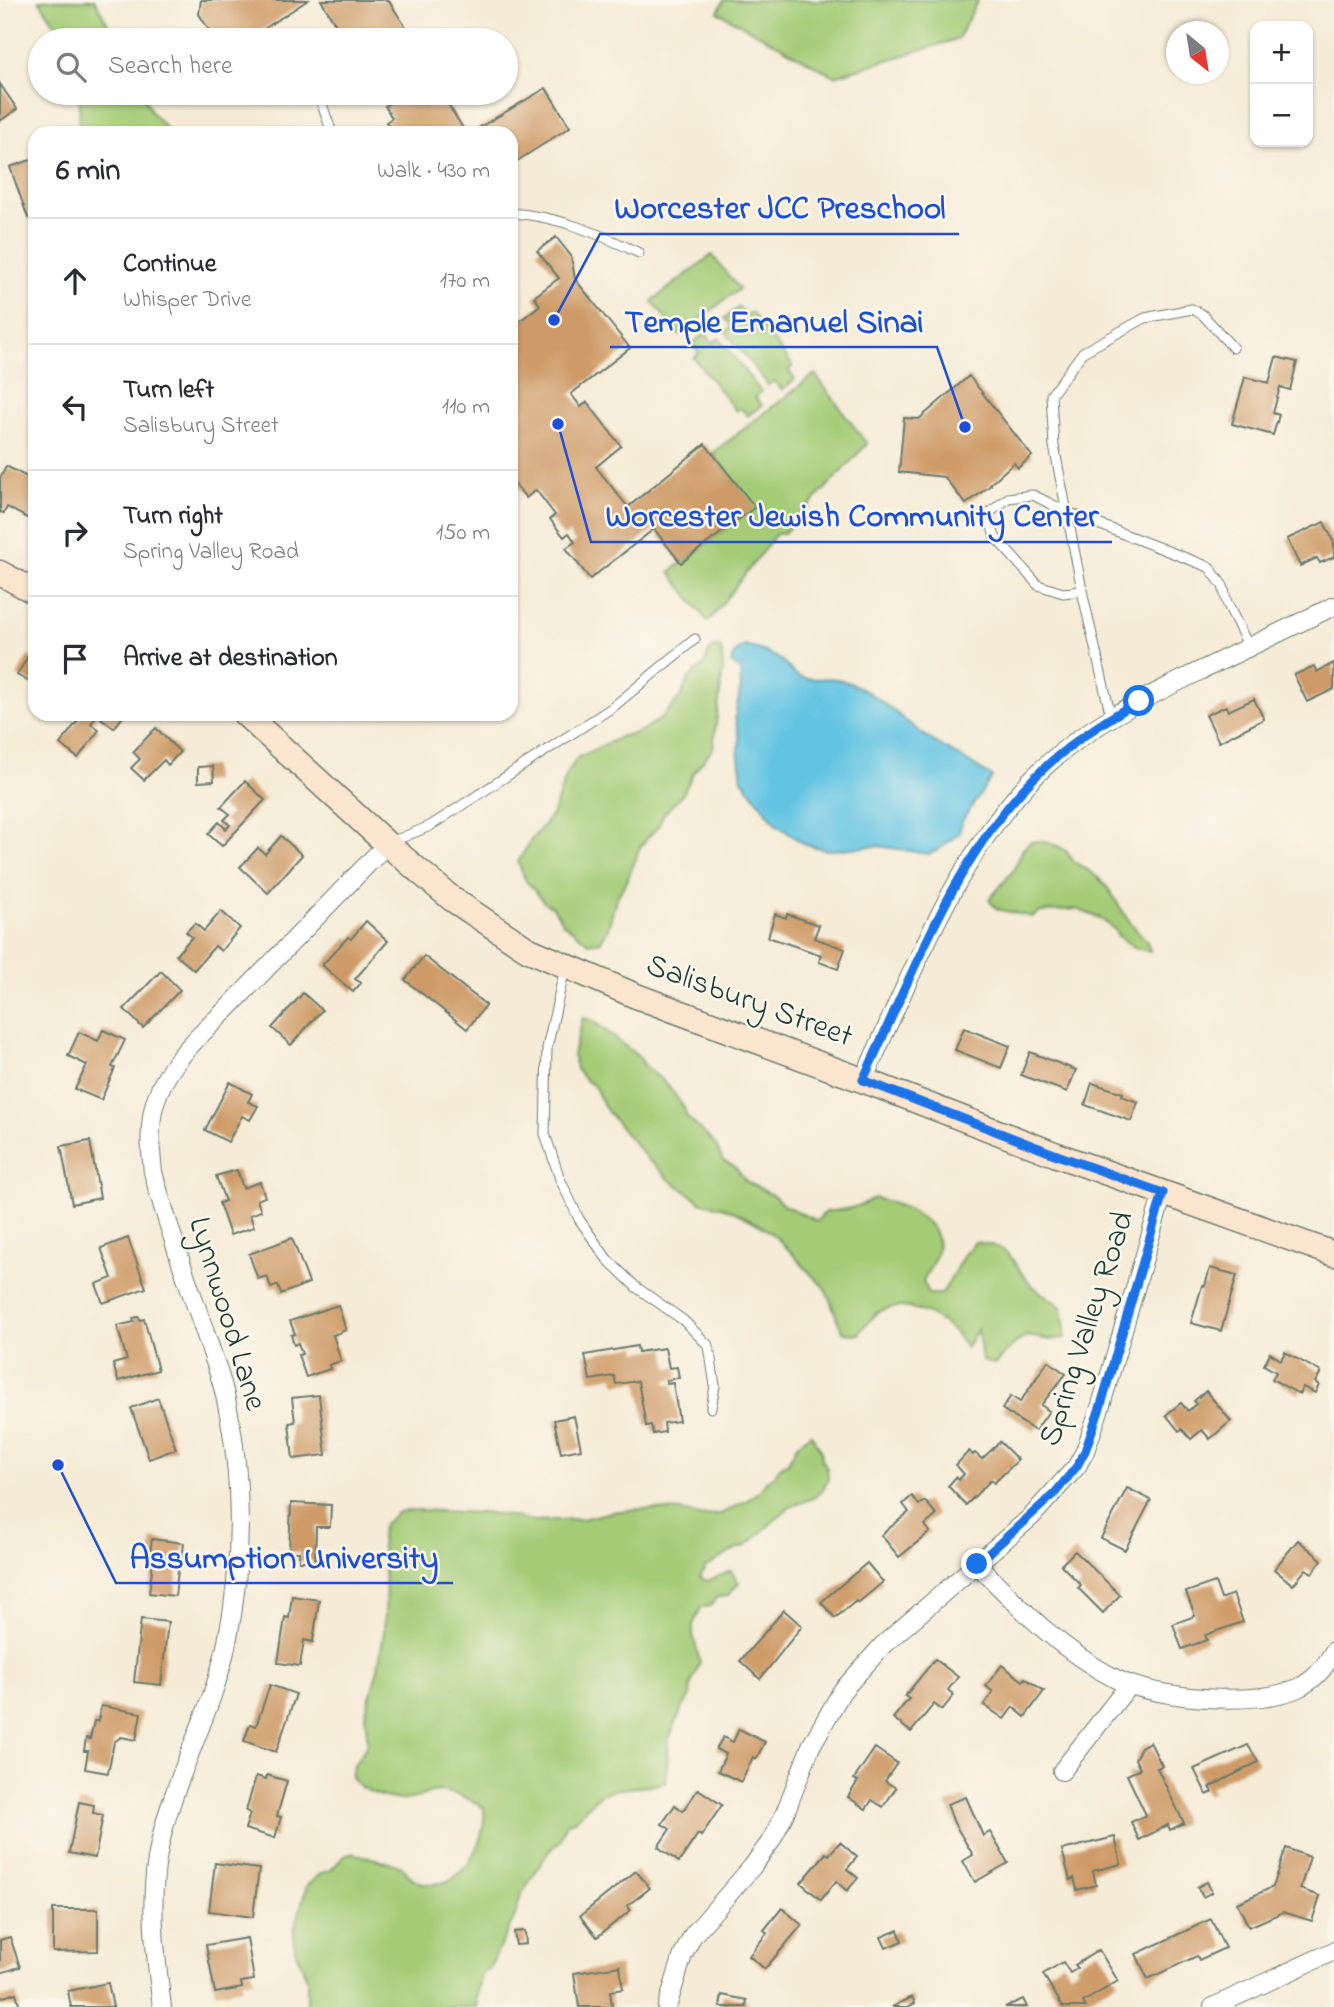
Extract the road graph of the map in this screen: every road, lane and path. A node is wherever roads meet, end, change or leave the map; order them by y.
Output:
1 (322, 105) edge
2 (330, 126) edge
3 (518, 213) edge
4 (639, 253) dead end
5 (1233, 348) dead end
6 (1067, 512) junction
7 (0, 573) edge
8 (28, 588) edge
9 (1082, 591) junction
10 (1334, 606) edge
11 (695, 639) dead end
12 (1249, 647) junction
13 (1111, 717) junction
14 (260, 721) edge
15 (387, 844) junction
16 (566, 966) junction
17 (863, 1080) junction
18 (1163, 1193) junction
19 (1334, 1254) edge
20 (711, 1408) dead end
21 (977, 1564) junction
22 (1334, 1651) edge
23 (1129, 1685) junction
24 (1062, 1771) dead end
25 (1333, 1956) edge
26 (162, 2007) edge
27 (667, 2007) edge
28 (1213, 2007) edge

1 - 2 lane
3 - 4 lane
5 - 6 lane
6 - 9 lane
6 - 9 lane
6 - 12 lane
7 - 8 main road
9 - 13 lane
10 - 12 street
11 - 15 lane
12 - 13 street
13 - 17 street
14 - 15 main road, Salisbury Street
15 - 16 main road, Salisbury Street
15 - 26 street, Lynnwood Lane
16 - 17 main road, Salisbury Street
16 - 20 lane
17 - 18 main road, Salisbury Street
18 - 19 main road, Salisbury Street
18 - 21 street, Spring Valley Road
21 - 23 street
21 - 27 street, Spring Valley Road
22 - 23 street
23 - 24 street
25 - 28 street

